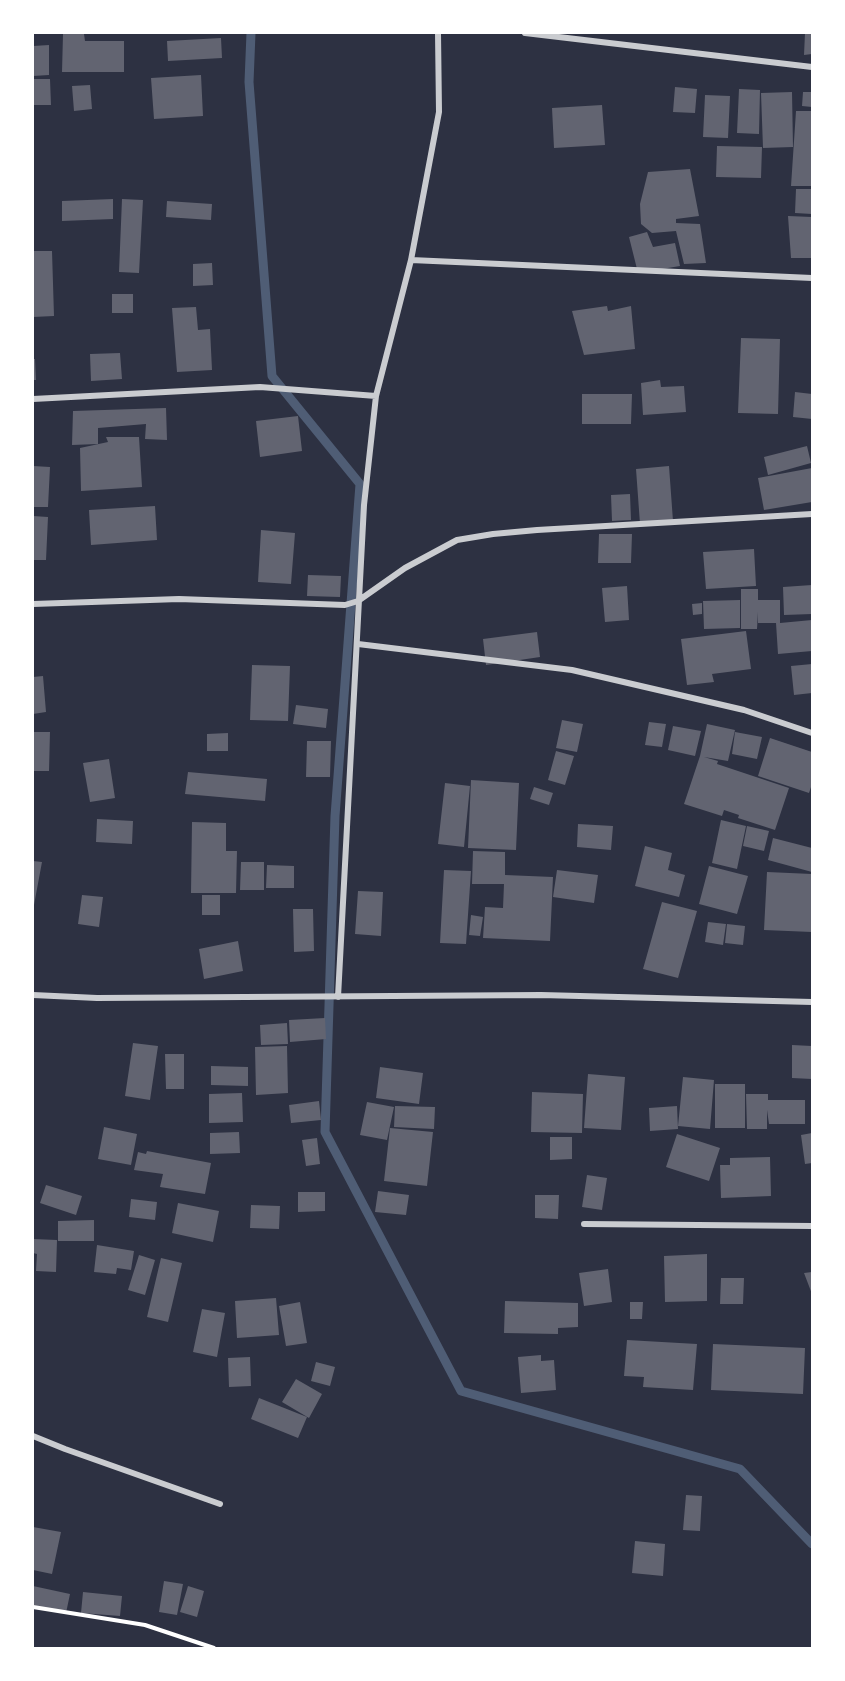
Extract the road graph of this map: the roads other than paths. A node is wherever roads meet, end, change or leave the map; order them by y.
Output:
1 (438, 33) edge
2 (525, 33) edge
3 (812, 67) edge
4 (411, 260) junction
5 (812, 278) edge
6 (376, 396) junction
7 (33, 399) edge
8 (812, 514) edge
9 (358, 601) junction
10 (33, 604) edge
11 (358, 644) junction
12 (812, 733) edge
13 (33, 995) edge
14 (338, 997) junction
15 (812, 1002) edge
16 (584, 1224) dead end
17 (812, 1226) edge
18 (33, 1436) edge
19 (220, 1504) dead end

1 - 4 street
2 - 3 street
4 - 5 street
4 - 6 street
6 - 7 street
6 - 9 street
8 - 9 street
9 - 10 street
9 - 11 street
11 - 12 street
11 - 14 street
13 - 14 street
14 - 15 street
16 - 17 street
18 - 19 street

